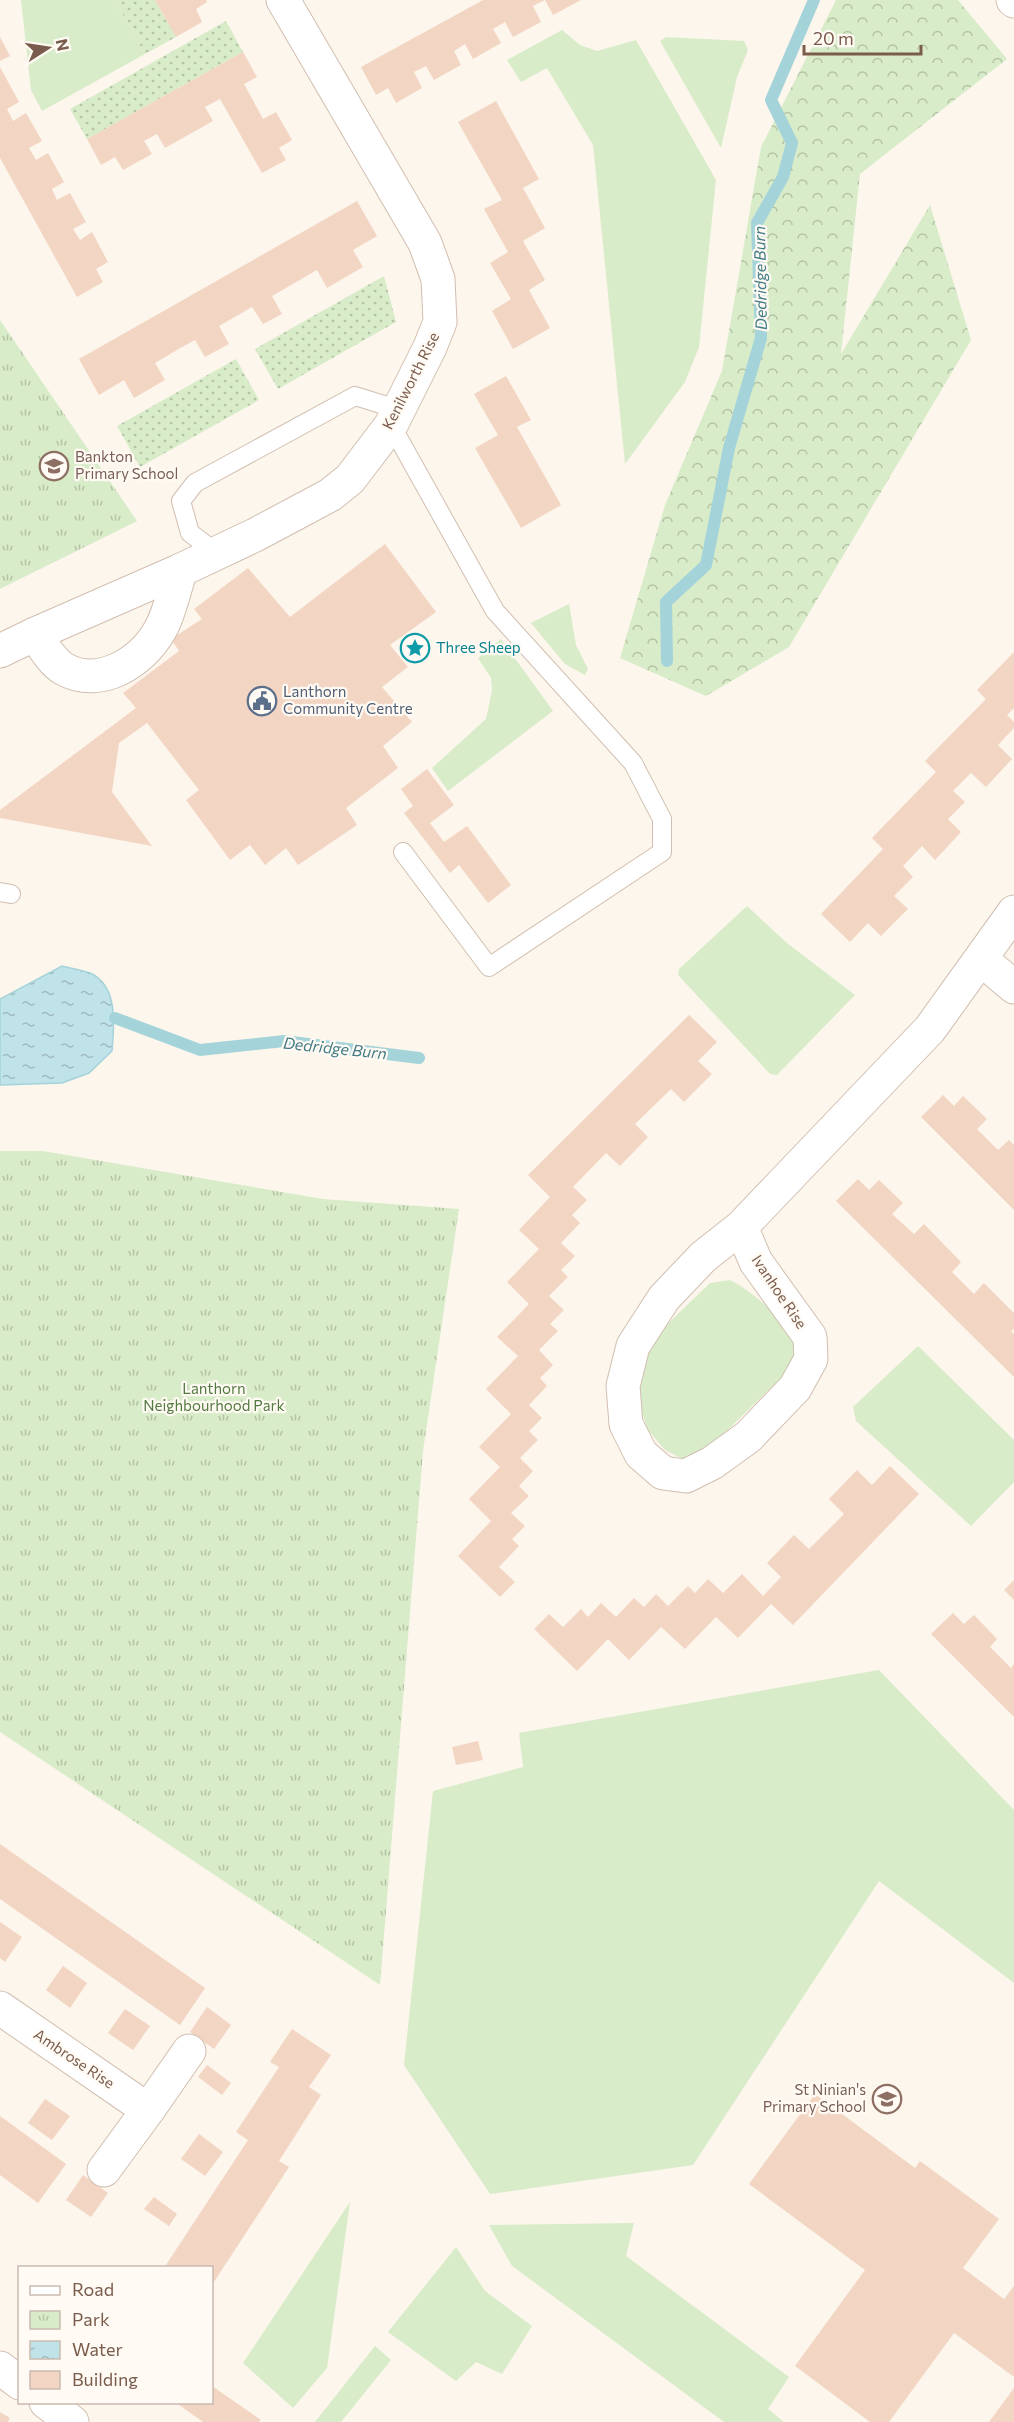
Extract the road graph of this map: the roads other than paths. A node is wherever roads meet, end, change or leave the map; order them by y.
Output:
1 (294, 4) edge
2 (394, 417) junction
3 (217, 553) junction
4 (181, 570) junction
5 (35, 634) junction
6 (0, 651) edge
7 (403, 852) dead end
8 (1014, 912) edge
9 (981, 959) junction
10 (1014, 987) edge
11 (741, 1227) junction
12 (0, 2008) edge
13 (189, 2051) dead end
14 (148, 2109) junction
15 (105, 2170) dead end
16 (0, 2368) edge
17 (18, 2382) edge
18 (47, 2404) edge
19 (72, 2422) edge

1 - 2 street, Kenilworth Rise
2 - 3 street, Kenilworth Rise
2 - 3 lane
2 - 7 lane
3 - 4 street, Kenilworth Rise
4 - 5 street, Kenilworth Rise
4 - 5 street
5 - 6 street, Kenilworth Rise
8 - 9 street, Ivanhoe Rise
9 - 10 street
9 - 11 street, Ivanhoe Rise
11 - 11 street, Ivanhoe Rise
12 - 14 street, Ambrose Rise
13 - 14 street
14 - 15 street
16 - 17 street
18 - 19 street

